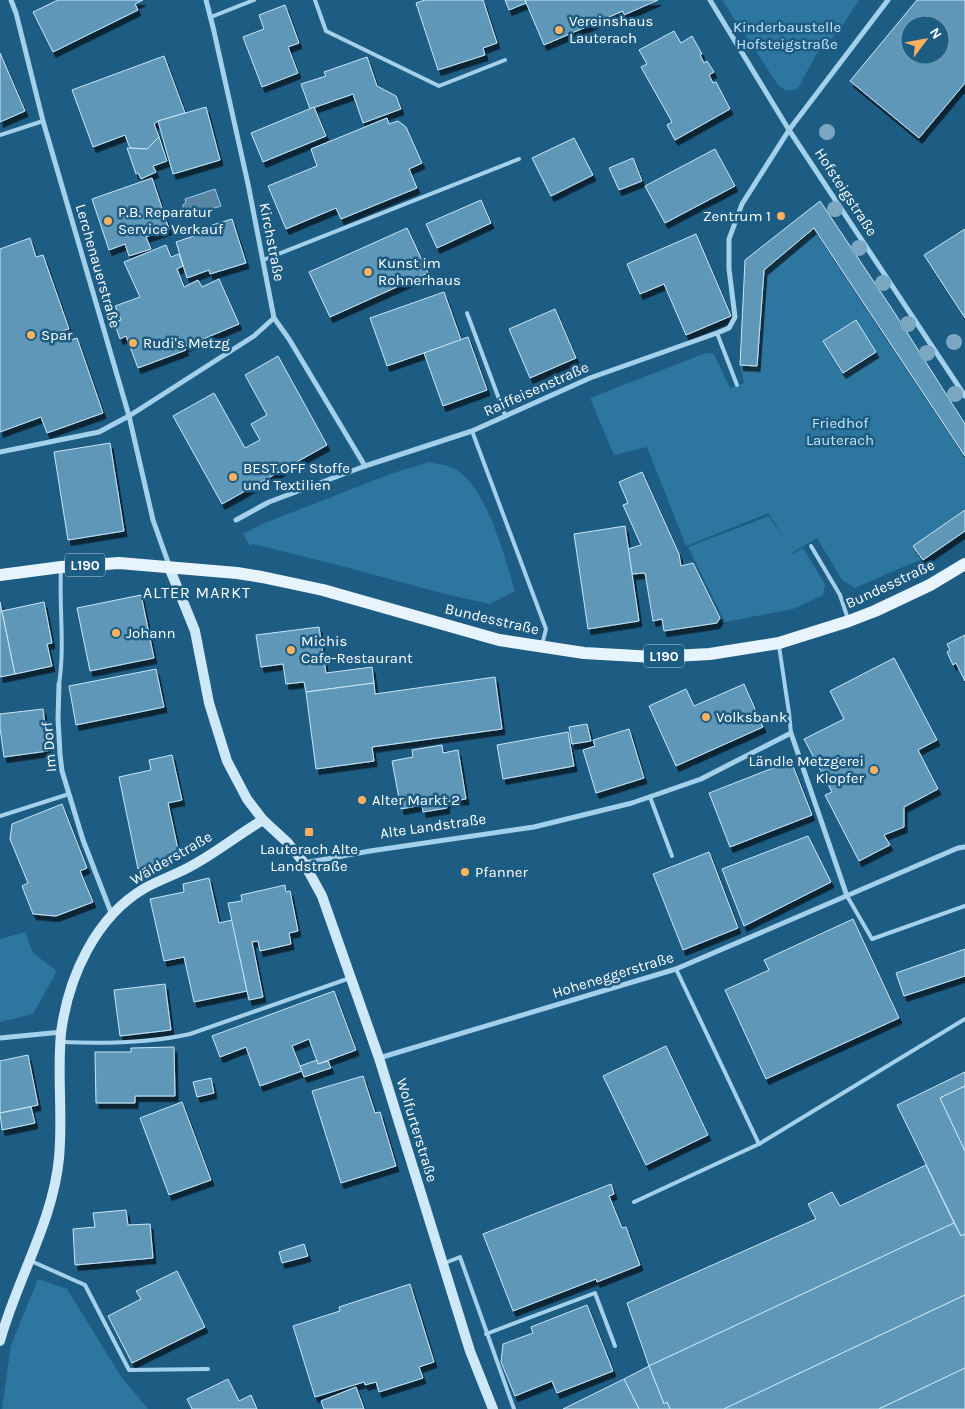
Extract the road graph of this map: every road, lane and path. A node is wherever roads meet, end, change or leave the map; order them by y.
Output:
1 (11, 0) edge
2 (206, 0) edge
3 (254, 0) edge
4 (315, 0) edge
5 (710, 0) edge
6 (888, 0) edge
7 (211, 17) junction
8 (505, 60) dead end
9 (43, 121) junction
10 (789, 130) junction
11 (0, 136) edge
12 (520, 159) dead end
13 (262, 260) junction
14 (467, 314) dead end
15 (274, 318) junction
16 (717, 333) junction
17 (737, 385) dead end
18 (965, 396) edge
19 (505, 415) junction
20 (129, 416) junction
21 (472, 431) junction
22 (0, 452) edge
23 (365, 466) junction
24 (236, 520) dead end
25 (811, 546) dead end
26 (965, 564) edge
27 (61, 567) junction
28 (169, 567) junction
29 (1, 572) edge
30 (849, 621) junction
31 (779, 643) junction
32 (542, 647) junction
33 (59, 684) joint
34 (791, 733) junction
35 (69, 794) junction
36 (650, 797) junction
37 (0, 816) edge
38 (263, 820) junction
39 (965, 847) edge
40 (672, 856) dead end
41 (304, 863) junction
42 (847, 896) junction
43 (965, 906) edge
44 (112, 916) junction
45 (676, 969) junction
46 (350, 978) junction
47 (965, 1019) edge
48 (61, 1037) junction
49 (0, 1038) edge
50 (379, 1058) junction
51 (759, 1144) junction
52 (634, 1202) dead end
53 (29, 1261) junction
54 (443, 1264) junction
55 (486, 1334) junction
56 (0, 1341) edge
57 (615, 1346) dead end
58 (208, 1370) dead end
59 (493, 1409) edge
60 (514, 1409) edge

1 - 9 street, Lerchenauerstraße
2 - 7 street, Kirchstraße
3 - 7 lane
4 - 8 lane
5 - 10 street, Hofsteigstraße
6 - 10 street
7 - 13 street, Kirchstraße
9 - 11 lane
9 - 20 street, Lerchenauerstraße
10 - 16 street
10 - 18 street, Hofsteigstraße
12 - 13 lane
13 - 15 street, Kirchstraße
14 - 19 lane
15 - 20 street
15 - 23 street
16 - 17 lane
16 - 19 street, Raiffeisenstraße
19 - 21 street, Raiffeisenstraße
20 - 22 street
20 - 28 street, Lerchenauerstraße
21 - 23 street, Raiffeisenstraße
21 - 32 lane
23 - 24 street, Raiffeisenstraße
25 - 30 lane
26 - 30 main road, Bundesstraße / L190
27 - 28 main road, Bundesstraße / L190
27 - 29 main road, Bundesstraße / L190
27 - 33 lane, Im Dorf
28 - 32 main road, Bundesstraße / L190
28 - 38 main road
30 - 31 main road, Bundesstraße / L190
31 - 32 main road, Bundesstraße / L190
31 - 34 lane
33 - 35 street, Im Dorf
34 - 36 street, Alte Landstraße
34 - 42 street
35 - 37 lane
35 - 44 street, Im Dorf
36 - 40 lane
36 - 41 street, Alte Landstraße
38 - 41 main road
38 - 44 main road, Wälderstraße
39 - 42 street, Hoheneggerstraße
41 - 46 main road, Wolfurterstraße
42 - 43 lane
42 - 45 street, Hoheneggerstraße
44 - 48 main road, Wälderstraße
45 - 50 street, Hoheneggerstraße
45 - 51 lane
46 - 48 lane
46 - 50 main road, Wolfurterstraße
47 - 51 lane
48 - 49 street
48 - 53 main road, Wälderstraße
50 - 54 main road, Wolfurterstraße
51 - 52 lane
53 - 56 main road, Wälderstraße
53 - 58 lane
54 - 55 lane
54 - 59 main road, Wolfurterstraße
55 - 57 lane
55 - 60 lane

